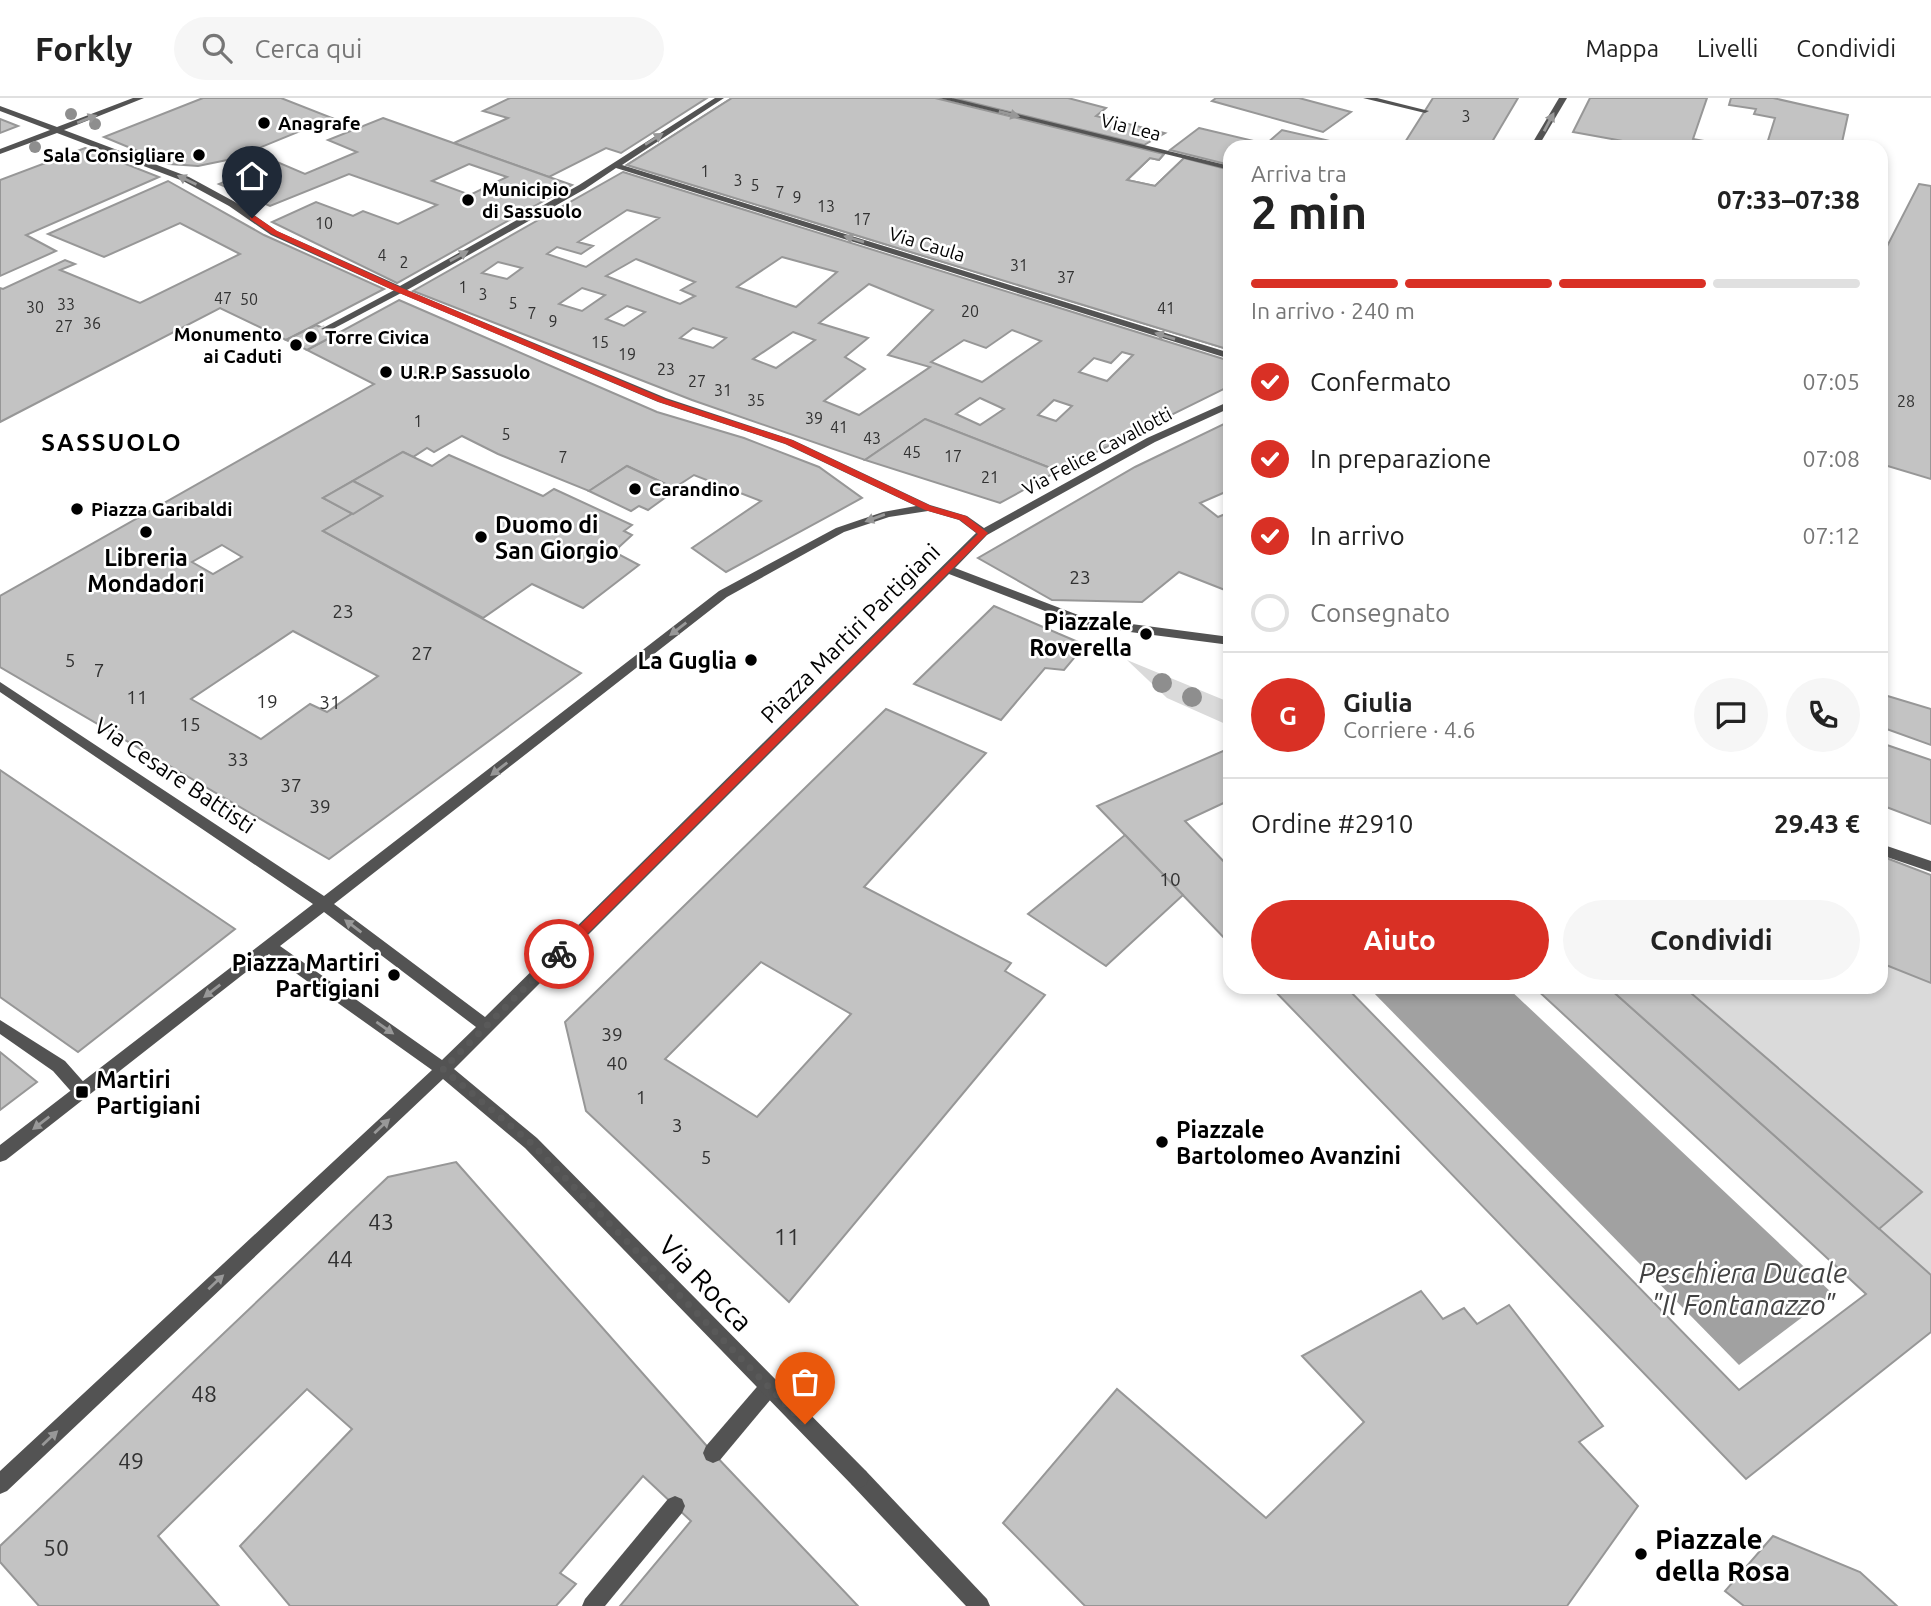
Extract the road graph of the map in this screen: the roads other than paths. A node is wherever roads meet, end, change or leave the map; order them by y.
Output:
1 (140, 98) edge
2 (720, 98) edge
3 (943, 98) edge
4 (1367, 98) edge
5 (1563, 98) edge
6 (0, 108) edge
7 (1425, 111) dead end
8 (58, 130) junction
9 (1538, 140) edge
10 (0, 152) edge
11 (614, 165) junction
12 (1223, 165) edge
13 (400, 290) junction
14 (326, 329) tunnel mouth
15 (1223, 354) edge
16 (1223, 407) edge
17 (928, 508) junction
18 (983, 533) junction
19 (947, 569) junction
20 (1001, 590) junction
21 (995, 603) dead end
22 (1223, 640) edge
23 (0, 686) edge
24 (1888, 852) edge
25 (1931, 867) edge
26 (324, 904) junction
27 (269, 946) junction
28 (0, 1026) edge
29 (486, 1026) junction
30 (443, 1069) junction
31 (82, 1092) junction
32 (0, 1155) edge
33 (769, 1387) junction
34 (713, 1453) dead end
35 (0, 1484) edge
36 (675, 1506) dead end
37 (592, 1606) edge
38 (980, 1606) edge

8 -> 1 street
11 -> 2 street
3 -> 12 street, Via Lea
4 - 7 street
9 -> 5 street
6 - 8 street
8 - 10 street
13 -> 8 street
13 -> 11 street
15 -> 11 street, Via Caula
13 - 14 street
13 - 17 street
16 - 18 street, Via Felice Cavallotti
17 - 18 street, Piazza Martiri Partigiani
17 -> 26 street, Piazza Martiri Partigiani
18 - 19 street, Piazza Martiri Partigiani
19 - 20 street
19 - 29 street, Piazza Martiri Partigiani
20 - 21 street
20 - 22 street
23 - 26 street, Via Cesare Battisti
24 - 25 street
26 - 27 street, Piazza Martiri Partigiani
29 -> 26 street
27 -> 30 street
27 -> 31 street, Piazza Martiri Partigiani
28 - 31 street
29 - 30 street, Piazza Martiri Partigiani
30 - 33 street, Via Rocca
35 -> 30 street, Piazza Martiri Partigiani
31 -> 32 street, Piazza Martiri Partigiani
33 - 34 street
33 - 38 street, Via Rocca
36 - 37 street

